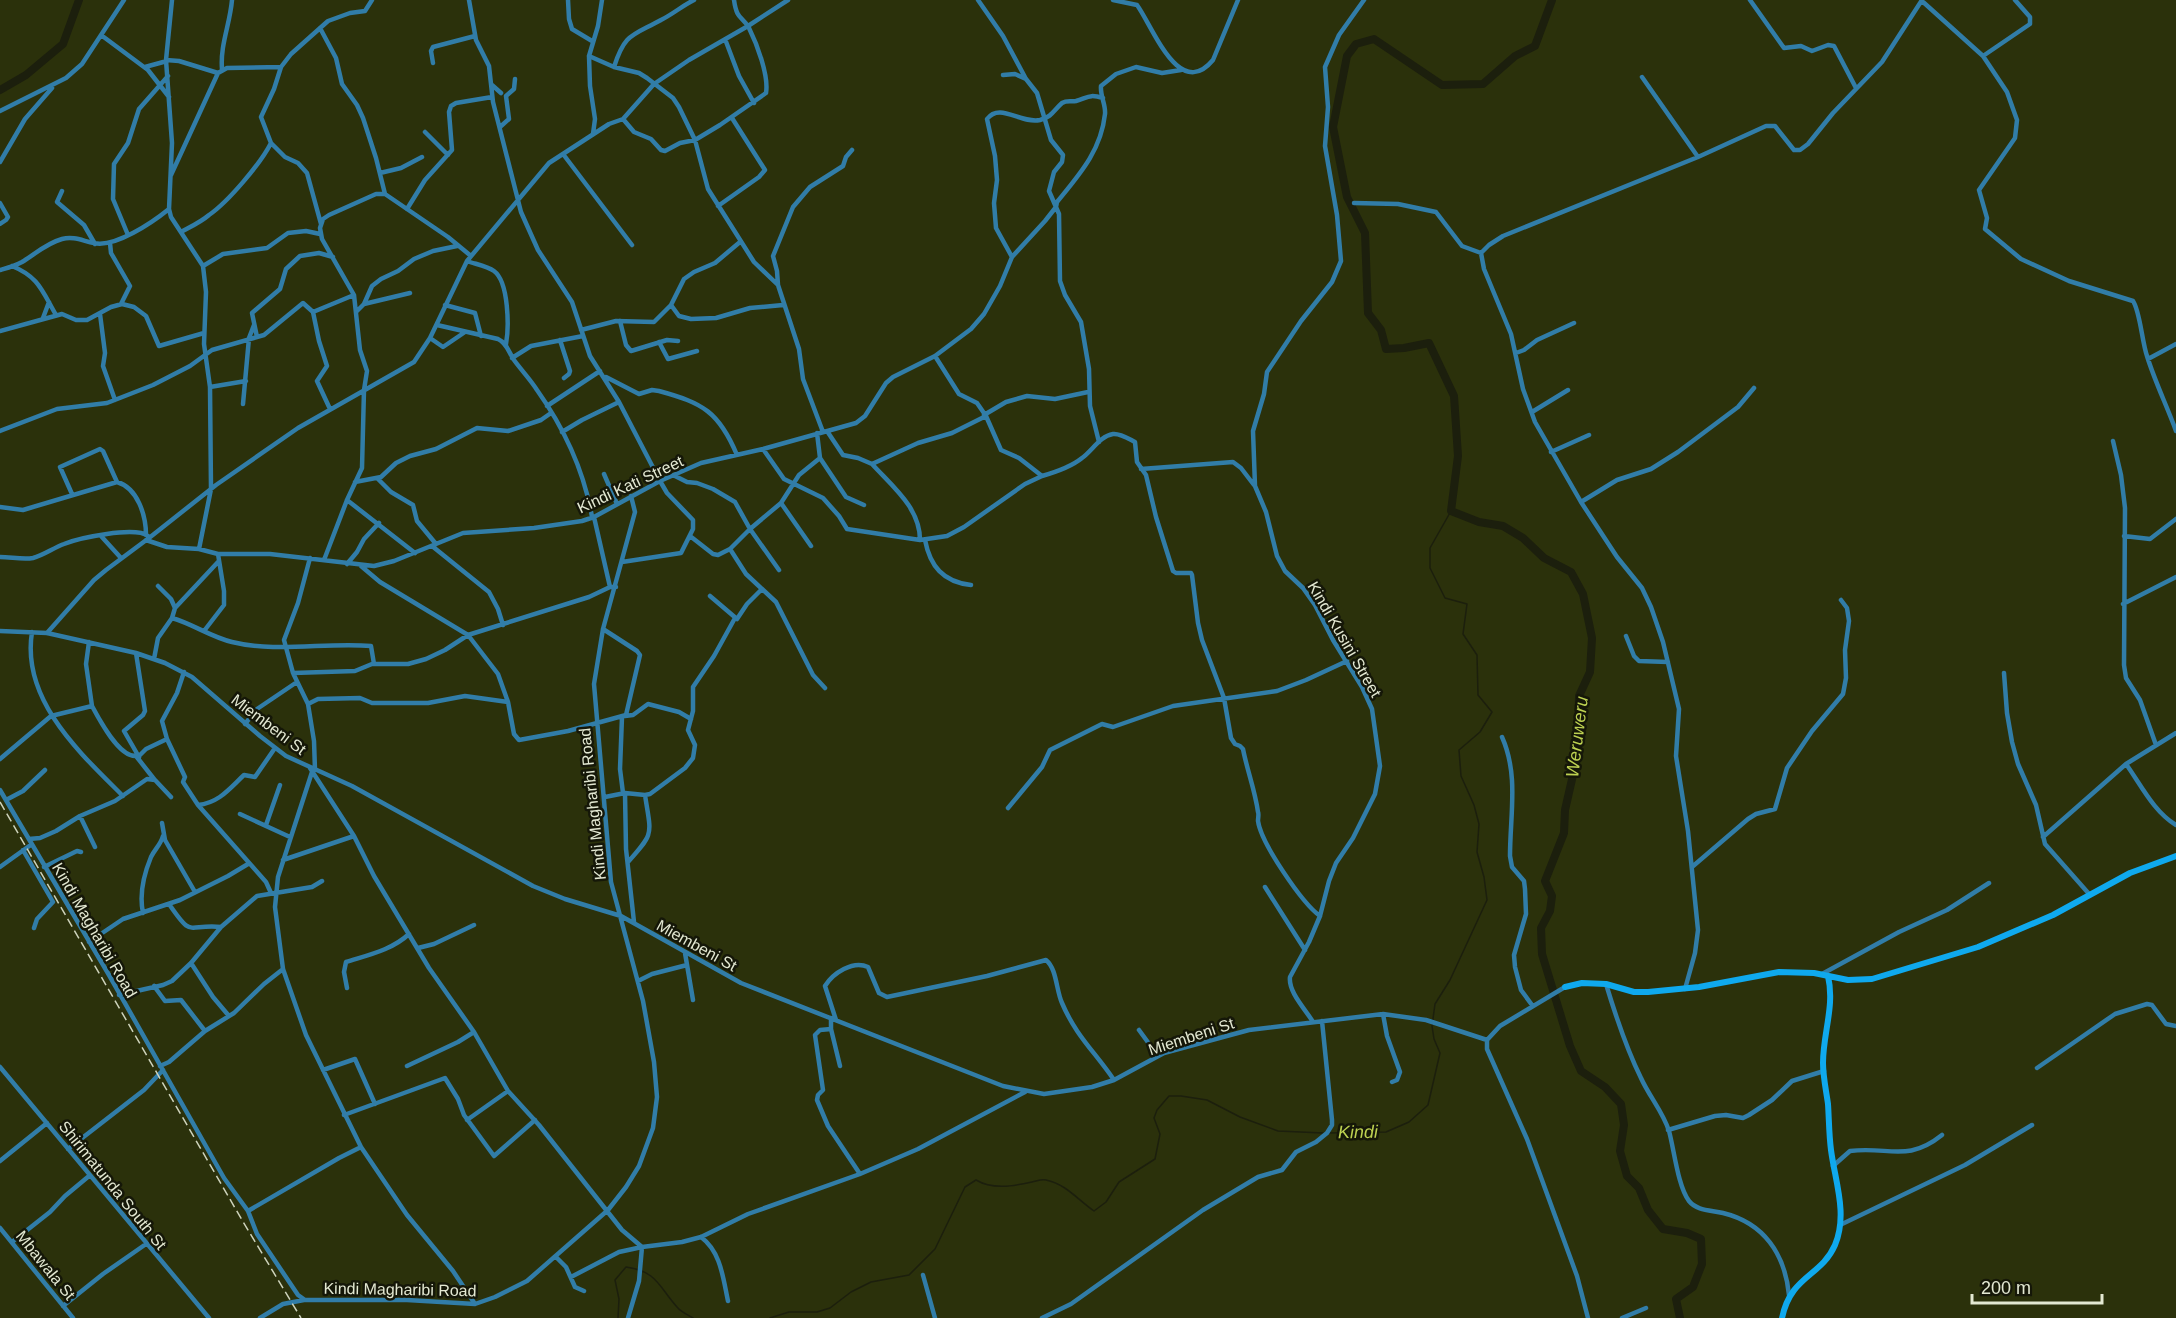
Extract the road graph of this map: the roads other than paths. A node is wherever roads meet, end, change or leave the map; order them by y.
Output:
1 (124, 0) edge
2 (172, 0) edge
3 (232, 0) edge
4 (372, 0) edge
5 (469, 0) edge
6 (568, 0) edge
7 (602, 0) edge
8 (694, 0) edge
9 (734, 0) edge
10 (788, 0) edge
11 (978, 0) edge
12 (1113, 0) edge
13 (1238, 0) edge
14 (1364, 0) edge
15 (1750, 0) edge
16 (1922, 0) edge
17 (2015, 0) edge
18 (748, 26) junction
19 (320, 28) junction
20 (101, 35) junction
21 (475, 36) junction
22 (725, 39) junction
23 (592, 41) junction
24 (589, 56) junction
25 (1983, 56) junction
26 (166, 61) junction
27 (433, 63) dead end
28 (145, 67) junction
29 (281, 67) junction
30 (614, 67) junction
31 (1181, 70) junction
32 (220, 71) junction
33 (1003, 75) dead end
34 (168, 76) junction
35 (1642, 77) dead end
36 (515, 79) dead end
37 (1026, 80) junction
38 (654, 84) junction
39 (54, 85) junction
40 (492, 85) junction
41 (159, 87) junction
42 (1856, 88) junction
43 (501, 93) junction
44 (507, 93) junction
45 (492, 95) junction
46 (169, 98) junction
47 (1103, 98) junction
48 (754, 103) junction
49 (0, 111) edge
50 (732, 118) junction
51 (623, 119) junction
52 (1044, 119) junction
53 (500, 127) junction
54 (425, 132) dead end
55 (594, 134) junction
56 (695, 140) junction
57 (271, 143) junction
58 (852, 150) dead end
59 (563, 154) junction
60 (448, 155) junction
61 (422, 157) dead end
62 (1698, 157) junction
63 (0, 162) edge
64 (380, 173) junction
65 (170, 177) junction
66 (62, 191) dead end
67 (385, 194) junction
68 (518, 201) junction
69 (0, 203) edge
70 (1354, 203) dead end
71 (718, 206) junction
72 (1056, 207) junction
73 (169, 209) junction
74 (408, 209) junction
75 (0, 224) edge
76 (321, 224) junction
77 (180, 232) junction
78 (320, 234) junction
79 (128, 235) junction
80 (740, 242) junction
81 (110, 243) junction
82 (95, 244) junction
83 (632, 244) dead end
84 (457, 246) junction
85 (1481, 253) junction
86 (333, 257) junction
87 (1012, 257) junction
88 (469, 259) junction
89 (12, 266) junction
90 (203, 266) junction
91 (0, 270) edge
92 (778, 285) junction
93 (410, 293) dead end
94 (354, 297) junction
95 (49, 302) junction
96 (365, 302) junction
97 (121, 304) junction
98 (783, 304) junction
99 (445, 305) junction
100 (671, 305) junction
101 (313, 312) junction
102 (356, 312) junction
103 (100, 314) junction
104 (56, 315) junction
105 (43, 318) junction
106 (620, 321) junction
107 (1574, 323) dead end
108 (254, 325) junction
109 (437, 325) junction
110 (581, 330) junction
111 (0, 331) edge
112 (465, 332) junction
113 (204, 333) junction
114 (481, 336) junction
115 (583, 336) junction
116 (257, 337) junction
117 (249, 338) junction
118 (430, 338) junction
119 (560, 340) junction
120 (678, 341) dead end
121 (659, 342) junction
122 (2176, 344) edge
123 (506, 345) junction
124 (697, 351) dead end
125 (1516, 353) junction
126 (206, 354) junction
127 (935, 356) junction
128 (512, 358) junction
129 (2148, 359) junction
130 (367, 371) junction
131 (600, 371) junction
132 (604, 377) junction
133 (564, 378) dead end
134 (246, 381) junction
135 (375, 383) junction
136 (210, 387) junction
137 (1754, 388) dead end
138 (364, 390) junction
139 (1568, 390) dead end
140 (1088, 392) junction
141 (116, 400) junction
142 (619, 402) junction
143 (243, 404) dead end
144 (547, 406) junction
145 (330, 409) junction
146 (1532, 412) junction
147 (551, 413) junction
148 (985, 415) junction
149 (2175, 424) edge
150 (0, 431) edge
151 (2176, 431) edge
152 (562, 432) junction
153 (823, 432) junction
154 (1589, 435) dead end
155 (2113, 441) dead end
156 (1099, 442) junction
157 (763, 449) junction
158 (1551, 452) junction
159 (737, 455) junction
160 (820, 458) junction
161 (872, 464) junction
162 (1141, 469) junction
163 (604, 474) dead end
164 (675, 476) junction
165 (1042, 476) junction
166 (377, 478) junction
167 (660, 481) junction
168 (117, 482) junction
169 (355, 482) junction
170 (793, 485) junction
171 (1255, 486) junction
172 (211, 489) junction
173 (72, 494) junction
174 (631, 496) junction
175 (347, 500) junction
176 (1581, 502) junction
177 (781, 503) junction
178 (616, 504) junction
179 (864, 505) dead end
180 (0, 507) edge
181 (593, 517) junction
182 (2176, 519) edge
183 (379, 523) junction
184 (750, 529) junction
185 (101, 536) junction
186 (690, 536) junction
187 (2124, 536) junction
188 (147, 538) junction
189 (923, 540) junction
190 (434, 545) junction
191 (811, 546) dead end
192 (199, 549) junction
193 (730, 549) junction
194 (415, 553) junction
195 (219, 554) junction
196 (0, 557) edge
197 (121, 558) junction
198 (310, 558) junction
199 (324, 560) junction
200 (219, 562) junction
201 (622, 562) junction
202 (347, 564) junction
203 (361, 566) junction
204 (779, 570) dead end
205 (2176, 577) edge
206 (971, 585) dead end
207 (158, 586) dead end
208 (610, 587) junction
209 (616, 587) junction
210 (762, 589) junction
211 (710, 596) dead end
212 (1840, 600) dead end
213 (2123, 604) junction
214 (175, 608) junction
215 (172, 618) junction
216 (735, 618) junction
217 (503, 626) junction
218 (603, 628) junction
219 (0, 631) edge
220 (32, 632) junction
221 (204, 632) junction
222 (47, 633) junction
223 (468, 635) junction
224 (1626, 636) dead end
225 (89, 642) junction
226 (286, 646) junction
227 (136, 653) junction
228 (154, 659) junction
229 (1347, 661) junction
230 (1668, 662) junction
231 (374, 664) junction
232 (184, 672) junction
233 (293, 672) junction
234 (2004, 673) dead end
235 (297, 682) junction
236 (825, 688) dead end
237 (1224, 698) junction
238 (508, 702) junction
239 (308, 704) junction
240 (93, 706) junction
241 (51, 716) junction
242 (623, 716) junction
243 (691, 719) junction
244 (596, 722) junction
245 (245, 724) junction
246 (2176, 733) edge
247 (1502, 737) dead end
248 (167, 738) junction
249 (2156, 745) junction
250 (274, 748) junction
251 (139, 758) junction
252 (0, 759) edge
253 (2126, 764) junction
254 (45, 770) dead end
255 (312, 770) junction
256 (155, 780) junction
257 (280, 785) dead end
258 (0, 790) edge
259 (624, 793) junction
260 (645, 795) junction
261 (123, 796) junction
262 (171, 797) dead end
263 (605, 797) junction
264 (6, 800) junction
265 (198, 805) junction
266 (1008, 808) dead end
267 (240, 814) dead end
268 (80, 816) junction
269 (162, 823) dead end
270 (266, 825) junction
271 (2176, 825) edge
272 (163, 836) junction
273 (354, 836) junction
274 (290, 837) junction
275 (2043, 837) junction
276 (29, 839) junction
277 (32, 844) junction
278 (95, 847) dead end
279 (23, 850) junction
280 (81, 852) dead end
281 (2176, 856) edge
282 (283, 860) junction
283 (628, 862) junction
284 (248, 864) junction
285 (0, 867) edge
286 (44, 867) junction
287 (1692, 867) junction
288 (322, 881) dead end
289 (1989, 883) dead end
290 (1264, 887) dead end
291 (195, 892) junction
292 (274, 893) junction
293 (2090, 895) junction
294 (169, 904) junction
295 (143, 913) junction
296 (621, 916) junction
297 (1320, 916) junction
298 (634, 922) junction
299 (474, 925) dead end
300 (220, 927) junction
301 (33, 928) dead end
302 (409, 934) junction
303 (89, 942) junction
304 (418, 948) junction
305 (1305, 950) junction
306 (685, 952) junction
307 (190, 963) junction
308 (687, 965) junction
309 (283, 969) junction
310 (1825, 975) junction
311 (638, 981) junction
312 (1606, 984) junction
313 (154, 986) junction
314 (1565, 987) joint
315 (347, 988) dead end
316 (1685, 989) junction
317 (119, 995) junction
318 (693, 1000) dead end
319 (1532, 1005) junction
320 (1383, 1014) junction
321 (229, 1016) junction
322 (833, 1019) junction
323 (1322, 1021) junction
324 (1313, 1022) junction
325 (2176, 1026) edge
326 (831, 1029) junction
327 (1139, 1030) dead end
328 (206, 1031) junction
329 (474, 1032) junction
330 (1487, 1040) junction
331 (1158, 1056) junction
332 (408, 1066) dead end
333 (840, 1066) dead end
334 (0, 1067) edge
335 (162, 1068) junction
336 (2037, 1068) dead end
337 (323, 1070) junction
338 (1824, 1071) junction
339 (1114, 1080) junction
340 (1392, 1082) dead end
341 (508, 1091) junction
342 (1025, 1092) junction
343 (375, 1104) junction
344 (344, 1115) junction
345 (467, 1120) junction
346 (535, 1120) junction
347 (47, 1123) junction
348 (2032, 1125) dead end
349 (1668, 1130) junction
350 (1942, 1135) dead end
351 (361, 1147) junction
352 (68, 1149) junction
353 (0, 1161) edge
354 (1833, 1166) junction
355 (860, 1174) junction
356 (89, 1176) junction
357 (608, 1210) junction
358 (248, 1212) junction
359 (1840, 1226) junction
360 (0, 1228) edge
361 (701, 1237) junction
362 (12, 1242) junction
363 (146, 1244) junction
364 (642, 1247) junction
365 (556, 1257) junction
366 (923, 1275) dead end
367 (571, 1278) junction
368 (584, 1291) dead end
369 (1789, 1295) junction
370 (305, 1300) junction
371 (729, 1301) dead end
372 (475, 1304) junction
373 (63, 1306) junction
374 (1646, 1308) dead end
375 (73, 1318) edge
376 (209, 1318) edge
377 (260, 1318) edge
378 (628, 1318) edge
379 (935, 1318) edge
380 (1042, 1318) edge
381 (1588, 1318) edge
382 (1622, 1318) edge
383 (1782, 1318) edge

1 - 20 street
2 - 26 street
3 - 32 street
4 - 19 street
5 - 21 street
6 - 23 street
7 - 23 street
8 - 30 street
9 - 18 street
10 - 18 street
11 - 37 street
12 - 31 street
13 - 31 street
14 - 171 street, Kindi Kusini Street
15 - 42 street
16 - 25 street
16 - 42 street
17 - 25 street
18 - 22 street
18 - 48 street
19 - 29 street
19 - 64 street
20 - 28 street
20 - 39 street
21 - 27 street
21 - 40 street
22 - 38 street
22 - 48 street
23 - 24 street
24 - 30 street
24 - 55 street
25 - 129 street
26 - 28 street
26 - 32 street
26 - 34 street
28 - 41 street
29 - 32 street
29 - 57 street
30 - 38 street
31 - 47 street
32 - 65 street
33 - 37 street
34 - 41 street
34 - 46 street
35 - 62 street
36 - 44 street
37 - 52 street
38 - 51 street
38 - 56 street
39 - 49 street
39 - 63 street
40 - 43 street
40 - 45 street
41 - 46 street
41 - 79 street
42 - 62 street
43 - 44 street
43 - 45 street
44 - 53 street
45 - 53 street
45 - 60 street
46 - 65 street
47 - 52 street
47 - 72 street
48 - 50 street
50 - 56 street
50 - 71 street
51 - 55 street
51 - 56 street
52 - 72 street
52 - 87 street
53 - 68 street
54 - 60 street
55 - 59 street
56 - 71 street
57 - 76 street
57 - 77 street
58 - 92 street
59 - 68 street
59 - 83 street
60 - 74 street
61 - 64 street
62 - 85 street
64 - 67 street
65 - 73 street
66 - 82 street
67 - 74 street
67 - 76 street
68 - 88 street
68 - 110 street
69 - 75 street
70 - 85 street
71 - 80 street
72 - 87 street
72 - 140 street
73 - 77 street
73 - 79 street
74 - 84 street
76 - 78 street
77 - 90 street
78 - 86 street
78 - 90 street
79 - 81 street
80 - 92 street
80 - 100 street
81 - 82 street
81 - 97 street
82 - 89 street
84 - 88 street
84 - 96 street
85 - 125 street
86 - 94 street
86 - 108 street
87 - 127 street, Kindi Kati Street
88 - 99 street
88 - 123 street
89 - 91 street
89 - 95 street
90 - 113 street
92 - 98 street
93 - 96 street
94 - 96 street
94 - 101 street
94 - 102 street
95 - 104 street
95 - 105 street
96 - 102 street
97 - 103 street
97 - 113 street
98 - 100 street
98 - 153 street
99 - 109 street
99 - 114 street
100 - 106 street
101 - 116 street
101 - 145 street
102 - 130 street
103 - 104 street
103 - 141 street
104 - 105 street
105 - 111 street
106 - 110 street
106 - 121 street
107 - 125 street
108 - 116 street
108 - 117 street
109 - 112 street
109 - 118 street
110 - 115 street
112 - 114 street
112 - 118 street
113 - 126 street
114 - 123 street
115 - 119 street
115 - 131 street
116 - 117 street
117 - 126 street
117 - 134 street
118 - 135 street
119 - 128 street
119 - 133 street
120 - 121 street
121 - 124 street
122 - 129 street
123 - 128 street
125 - 146 street
126 - 136 street
126 - 141 street
127 - 148 street
127 - 153 street, Kindi Kati Street
128 - 144 street
129 - 149 street
130 - 135 street
130 - 138 street
131 - 132 street
131 - 144 street
132 - 142 street
132 - 159 street
134 - 136 street
134 - 143 street
135 - 138 street
136 - 172 street
137 - 176 street
138 - 145 street
138 - 169 street
139 - 146 street
140 - 148 street
140 - 156 street
141 - 150 street
142 - 152 street
142 - 167 street
144 - 147 street
145 - 172 street
146 - 158 street
147 - 152 street
147 - 166 street
148 - 161 street
148 - 165 street
149 - 151 street
152 - 181 street
153 - 157 street, Kindi Kati Street
153 - 160 street
153 - 161 street
154 - 158 street
155 - 187 street
156 - 162 street
156 - 165 street
157 - 159 street, Kindi Kati Street
157 - 170 street
158 - 176 street
159 - 164 street, Kindi Kati Street
160 - 170 street
160 - 179 street
161 - 189 street
162 - 171 street
162 - 237 street
163 - 178 street
164 - 167 street, Kindi Kati Street
164 - 184 street
165 - 189 street
166 - 169 street
166 - 190 street
167 - 174 street, Kindi Kati Street
167 - 186 street
168 - 173 street
168 - 173 street
168 - 188 street
169 - 175 street
170 - 177 street
170 - 189 street
171 - 229 street, Kindi Kusini Street
172 - 188 street
172 - 192 street
173 - 180 street
174 - 178 street, Kindi Kati Street
174 - 201 street, Kindi Magharibi Road
175 - 183 street
175 - 199 street
176 - 230 street
177 - 184 street
177 - 191 street
178 - 181 street, Kindi Kati Street
181 - 190 street, Kindi Kati Street
181 - 208 street
182 - 187 street
183 - 194 street
183 - 202 street
184 - 193 street
184 - 204 street
185 - 188 street, Kindi Kati Street
185 - 196 street, Kindi Kati Street
185 - 197 street
186 - 193 street
186 - 201 street
187 - 213 street
188 - 192 street, Kindi Kati Street
188 - 197 street
189 - 206 street
190 - 194 street, Kindi Kati Street
190 - 217 street
192 - 195 street, Kindi Kati Street
193 - 210 street
194 - 203 street, Kindi Kati Street
195 - 198 street, Kindi Kati Street
195 - 200 street
197 - 222 street
198 - 199 street, Kindi Kati Street
198 - 226 street
199 - 202 street, Kindi Kati Street
200 - 214 street
200 - 221 street
201 - 209 street, Kindi Magharibi Road
202 - 203 street, Kindi Kati Street
203 - 223 street
205 - 213 street
207 - 214 street
208 - 209 street
208 - 217 street
209 - 218 street, Kindi Magharibi Road
210 - 216 street
210 - 236 street
211 - 216 street
212 - 287 street
213 - 249 street
214 - 215 street
215 - 221 street
215 - 228 street
216 - 243 street
217 - 223 street
218 - 242 street
218 - 244 street, Kindi Magharibi Road
219 - 220 street, Miembeni St
220 - 222 street, Miembeni St
220 - 241 street
221 - 226 street
222 - 225 street, Miembeni St
223 - 231 street
223 - 238 street
224 - 230 street
225 - 227 street, Miembeni St
225 - 240 street
226 - 231 street
226 - 233 street
227 - 228 street, Miembeni St
227 - 251 street
228 - 232 street, Miembeni St
229 - 237 street
229 - 297 street, Kindi Kusini Street
230 - 287 street
231 - 233 street
232 - 245 street, Miembeni St
232 - 248 street
233 - 235 street
234 - 275 street
235 - 239 street
235 - 245 street
237 - 266 street
237 - 297 street
238 - 239 street
238 - 244 street
239 - 255 street
240 - 241 street
240 - 251 street
241 - 252 street
241 - 261 street
242 - 243 street
242 - 244 street
242 - 259 street
243 - 260 street
244 - 263 street, Kindi Magharibi Road
245 - 250 street, Miembeni St
246 - 249 street
247 - 319 street
248 - 251 street
248 - 265 street
249 - 253 street
250 - 255 street, Miembeni St
250 - 265 street
251 - 256 street
253 - 271 street
253 - 275 street
254 - 264 street
255 - 273 street
255 - 274 street
255 - 296 street, Miembeni St
256 - 261 street
256 - 262 street
257 - 270 street
258 - 264 street, Kindi Magharibi Road
259 - 260 street
259 - 263 street
259 - 283 street
260 - 283 street
261 - 268 street
263 - 296 street, Kindi Magharibi Road
264 - 276 street, Kindi Magharibi Road
265 - 284 street
267 - 270 street
268 - 276 street
268 - 278 street
269 - 272 street
270 - 274 street
272 - 291 street
272 - 295 street
273 - 282 street
273 - 302 street
274 - 282 street
275 - 293 street
276 - 277 street, Kindi Magharibi Road
277 - 279 street
277 - 286 street, Kindi Magharibi Road
279 - 285 street
279 - 301 street
280 - 286 street
281 - 293 street
282 - 292 street
283 - 298 street
284 - 291 street
284 - 292 street
286 - 303 street, Kindi Magharibi Road
287 - 316 street
288 - 292 street
289 - 310 street
290 - 305 street
291 - 294 street
292 - 300 street
292 - 309 street
293 - 310 street
294 - 295 street
294 - 300 street
295 - 303 street
296 - 298 street, Miembeni St
296 - 311 street, Kindi Magharibi Road
297 - 305 street, Kindi Kusini Street
298 - 306 street, Miembeni St
299 - 304 street
300 - 307 street
302 - 304 street
302 - 315 street
303 - 317 street, Kindi Magharibi Road
304 - 329 street
305 - 324 street, Kindi Kusini Street
306 - 308 street
306 - 322 street, Miembeni St
307 - 313 street
307 - 321 street
308 - 311 street
308 - 318 street
309 - 321 street
309 - 337 street
310 - 316 street
310 - 338 street
311 - 357 street, Kindi Magharibi Road
312 - 314 street
312 - 316 street
312 - 349 street
313 - 317 street
313 - 328 street
314 - 319 street
317 - 335 street, Kindi Magharibi Road
319 - 330 street
320 - 323 street, Miembeni St
320 - 330 street, Miembeni St
320 - 340 street
321 - 328 street
322 - 326 street
322 - 339 street
322 - 342 street, Miembeni St
323 - 324 street, Miembeni St
323 - 380 street
324 - 331 street, Miembeni St
325 - 336 street
326 - 333 street
326 - 355 street
327 - 331 street
328 - 335 street
329 - 332 street
329 - 341 street
330 - 381 street
331 - 339 street, Miembeni St
334 - 347 street, Shirimatunda South St
335 - 352 street
335 - 358 street, Kindi Magharibi Road
337 - 343 street
337 - 344 street
338 - 349 street
338 - 354 street
339 - 342 street, Miembeni St
341 - 345 street
341 - 346 street
342 - 355 street
343 - 344 street
343 - 345 street
344 - 351 street
345 - 346 street
346 - 357 street
347 - 352 street, Shirimatunda South St
347 - 353 street
348 - 359 street
349 - 369 street
350 - 354 street
351 - 358 street
351 - 372 street
352 - 356 street, Shirimatunda South St
354 - 359 street
355 - 361 street
356 - 362 street
356 - 363 street, Shirimatunda South St
357 - 364 street
357 - 365 street, Kindi Magharibi Road
358 - 370 street, Kindi Magharibi Road
359 - 369 street
360 - 362 street, Mbawala St
361 - 364 street
361 - 371 street
362 - 373 street, Mbawala St
363 - 373 street
363 - 376 street, Shirimatunda South St
364 - 367 street
364 - 378 street
365 - 367 street
365 - 372 street, Kindi Magharibi Road
366 - 379 street
367 - 368 street
369 - 383 street
370 - 372 street, Kindi Magharibi Road
370 - 377 street
373 - 375 street, Mbawala St
374 - 382 street

